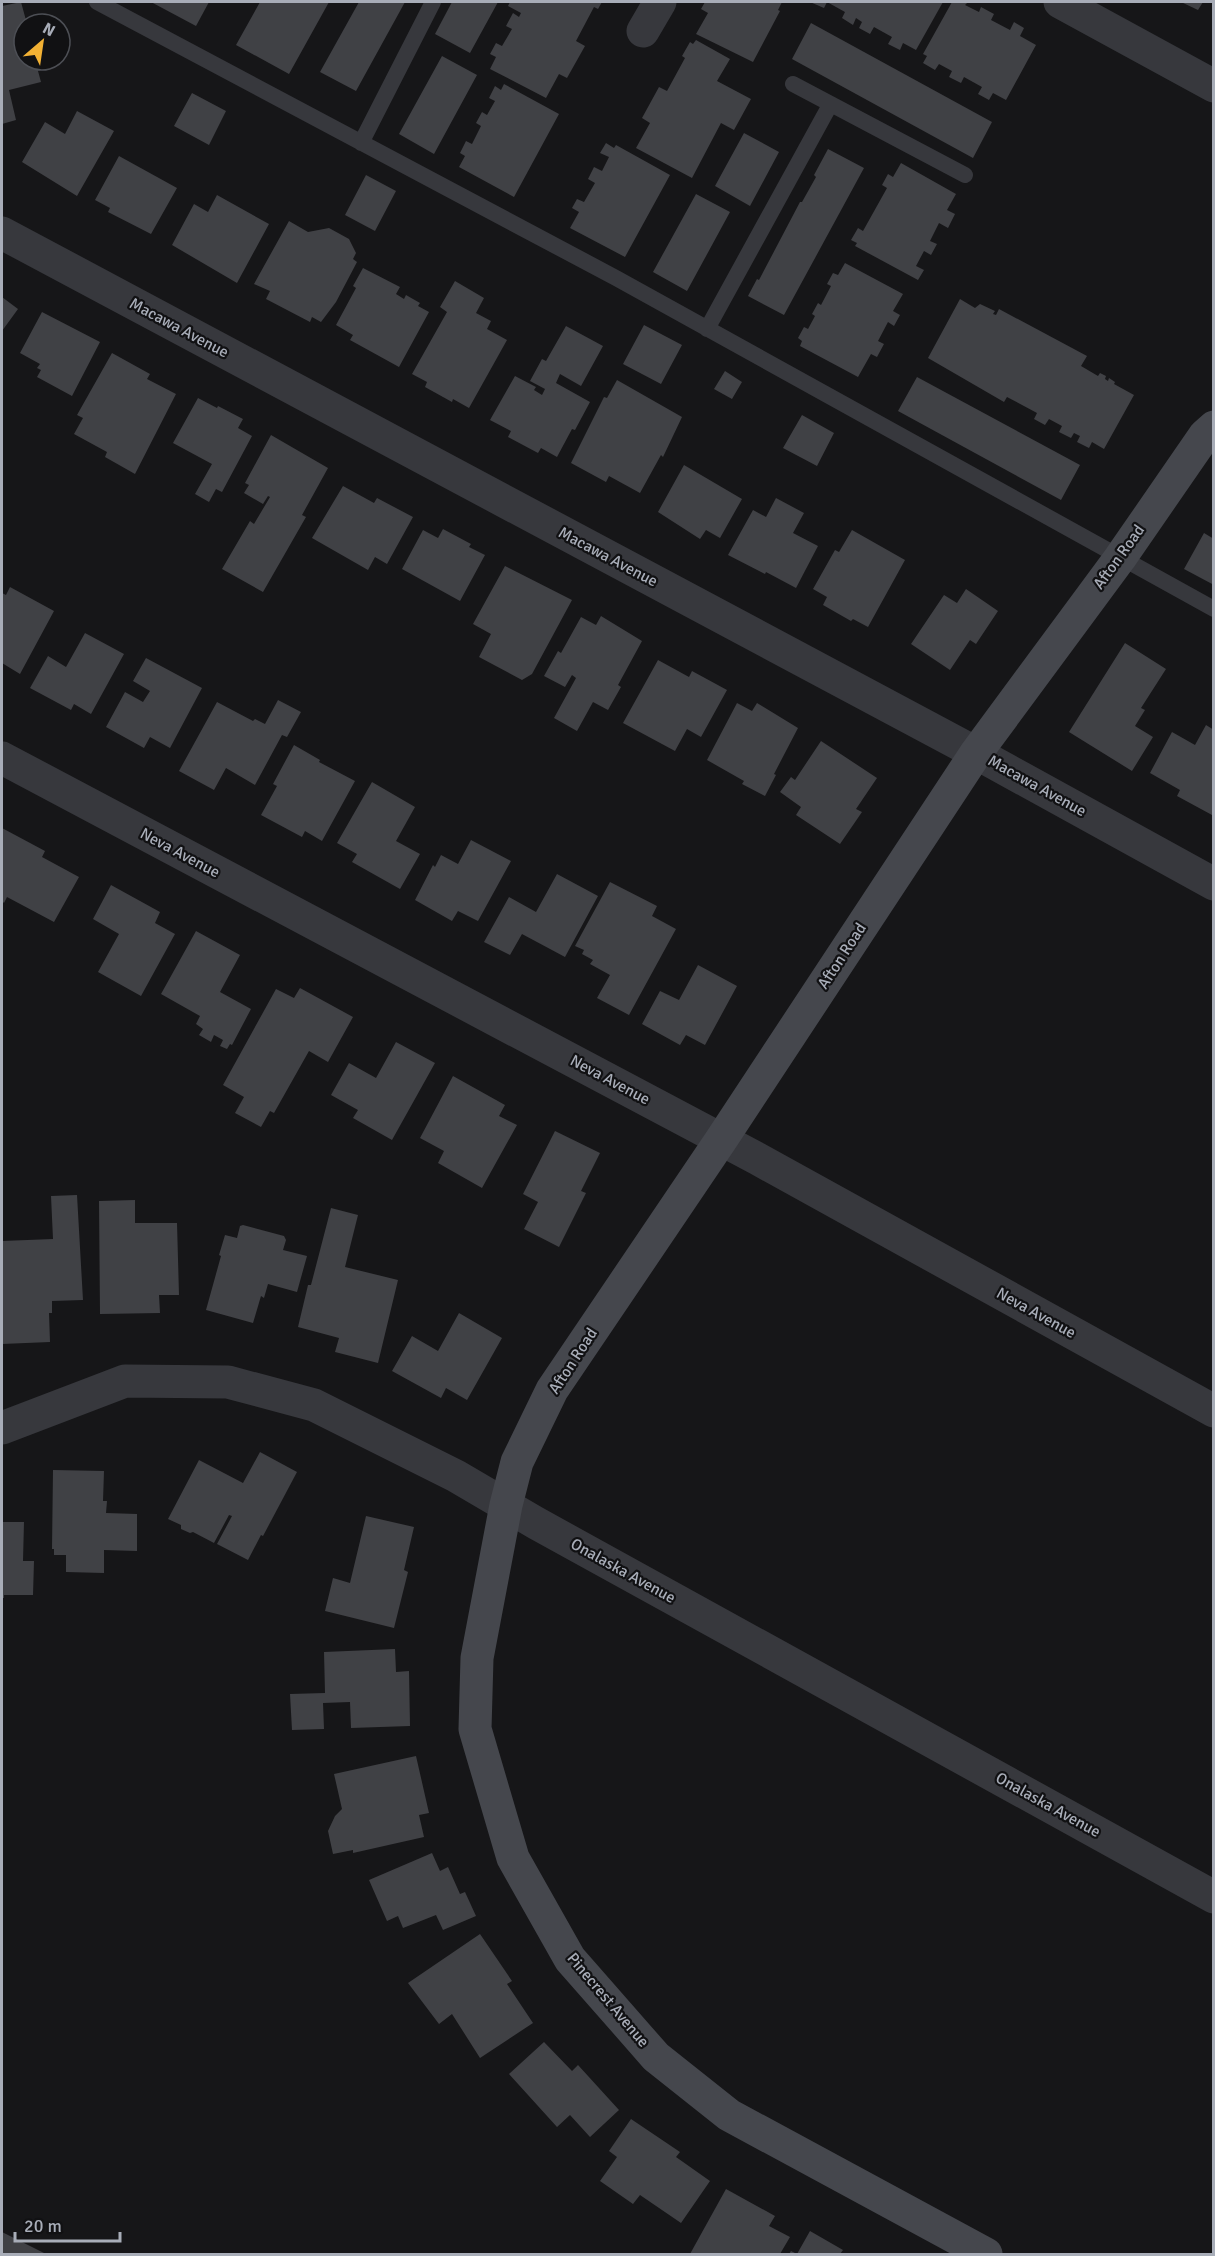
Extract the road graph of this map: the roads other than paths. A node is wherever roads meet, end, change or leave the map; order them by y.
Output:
1 (97, 2) edge
2 (433, 2) edge
3 (660, 2) edge
4 (1060, 2) edge
5 (1102, 12) edge
6 (644, 30) dead end
7 (793, 84) dead end
8 (1214, 86) edge
9 (830, 105) junction
10 (361, 143) junction
11 (965, 175) dead end
12 (2, 233) edge
13 (707, 329) junction
14 (1214, 427) edge
15 (1120, 558) junction
16 (1214, 609) edge
17 (976, 753) junction
18 (2, 758) edge
19 (1214, 884) edge
20 (721, 1140) junction
21 (1214, 1411) edge
22 (2, 1428) edge
23 (506, 1505) junction
24 (1214, 1896) edge
25 (986, 2254) edge

1 - 10 lane
2 - 10 lane
3 - 6 street
4 - 5 street
5 - 8 street
7 - 9 lane
9 - 11 lane
9 - 13 lane
10 - 13 lane
12 - 17 street, Macawa Avenue
13 - 15 lane
14 - 15 street, Afton Road
15 - 16 lane
15 - 17 street, Afton Road
17 - 19 street, Macawa Avenue
17 - 20 street, Afton Road
18 - 20 street, Neva Avenue
20 - 21 street, Neva Avenue
20 - 23 street, Afton Road
22 - 23 street, Onalaska Avenue
23 - 24 street, Onalaska Avenue
23 - 25 street, Pinecrest Avenue

